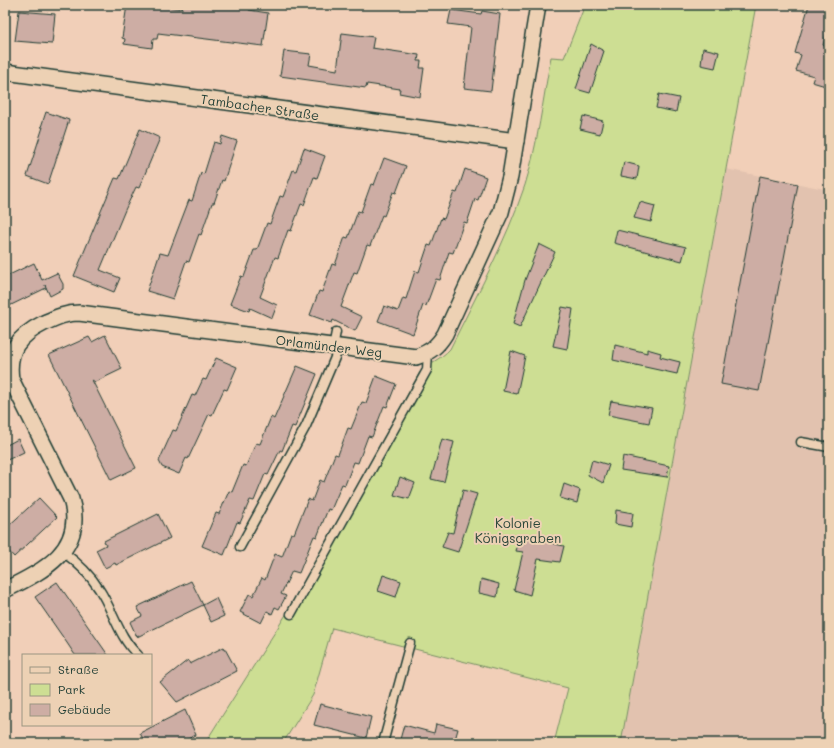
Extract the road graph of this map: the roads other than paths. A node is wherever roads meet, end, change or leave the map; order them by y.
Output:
1 (538, 5) edge
2 (5, 72) edge
3 (516, 141) junction
4 (336, 342) junction
5 (9, 350) edge
6 (428, 352) junction
7 (801, 442) dead end
8 (829, 447) edge
9 (240, 547) dead end
10 (63, 552) junction
11 (5, 590) edge
12 (291, 614) dead end
13 (410, 643) dead end
14 (137, 654) edge
15 (383, 743) edge

1 - 3 street
2 - 3 street, Tambacher Straße
3 - 6 street
4 - 5 street, Orlamünder Weg
4 - 6 street, Orlamünder Weg
4 - 9 lane
5 - 10 street, Orlamünder Weg
6 - 12 lane
7 - 8 lane
10 - 11 street, Orlamünder Weg
10 - 14 lane
13 - 15 lane

